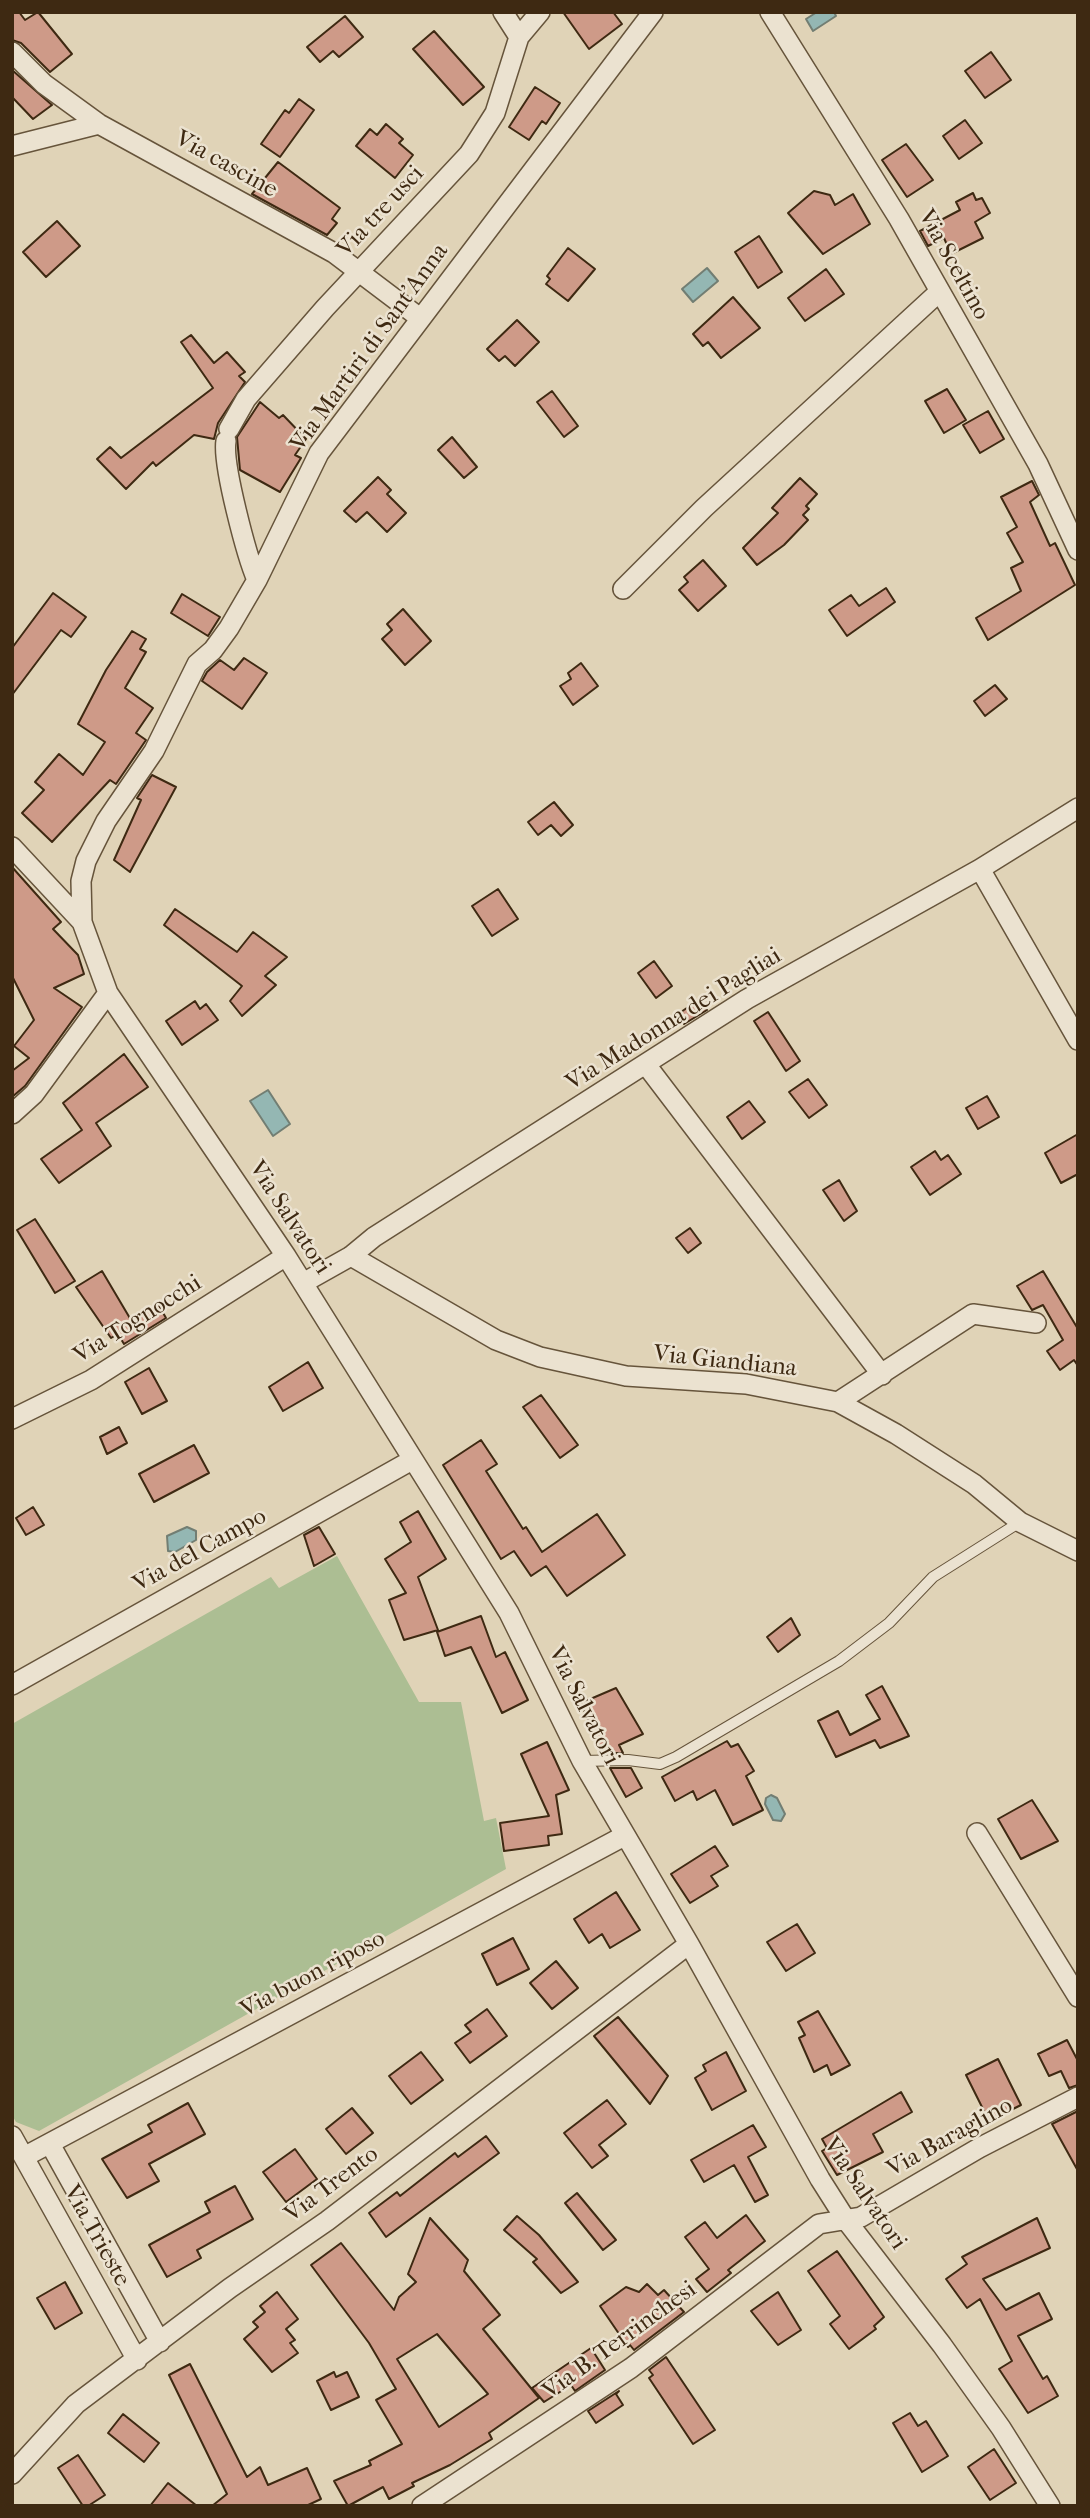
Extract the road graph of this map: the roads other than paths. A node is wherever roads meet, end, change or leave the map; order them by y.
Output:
1 (503, 12) edge
2 (540, 12) edge
3 (653, 12) edge
4 (770, 12) edge
5 (519, 37) junction
6 (12, 52) edge
7 (99, 124) junction
8 (12, 146) edge
9 (359, 272) junction
10 (939, 292) junction
11 (420, 318) junction
12 (1078, 550) edge
13 (257, 580) junction
14 (623, 589) dead end
15 (1078, 808) edge
16 (12, 847) edge
17 (980, 869) junction
18 (82, 922) junction
19 (108, 993) junction
20 (1078, 1040) edge
21 (647, 1066) junction
22 (12, 1114) edge
23 (286, 1256) junction
24 (351, 1256) junction
25 (303, 1283) junction
26 (1036, 1322) dead end
27 (882, 1376) junction
28 (838, 1402) junction
29 (12, 1419) edge
30 (412, 1461) junction
31 (1020, 1522) junction
32 (1078, 1551) edge
33 (12, 1685) edge
34 (582, 1761) junction
35 (977, 1833) dead end
36 (624, 1836) junction
37 (689, 1944) junction
38 (1078, 1997) edge
39 (1078, 2097) edge
40 (12, 2136) edge
41 (50, 2144) junction
42 (24, 2157) junction
43 (846, 2220) junction
44 (160, 2342) junction
45 (137, 2360) junction
46 (12, 2474) edge
47 (422, 2506) edge
48 (1050, 2506) edge

1 - 5 street
2 - 5 street, Via tre usci
3 - 11 street, Via Martiri di Sant'Anna
4 - 10 street, Via Sceltino
5 - 9 street, Via tre usci
6 - 7 street, Via cascine
7 - 8 street
7 - 9 street, Via cascine
9 - 11 street, Via cascine
9 - 13 street, Via tre usci
10 - 12 street, Via Sceltino
10 - 14 street
11 - 13 street, Via Martiri di Sant'Anna
13 - 18 street, Via Martiri di Sant'Anna
15 - 17 street, Via Madonna dei Pagliai
16 - 18 street
17 - 20 street
17 - 21 street, Via Madonna dei Pagliai
18 - 19 street, Via Salvatori
19 - 22 street
19 - 23 street, Via Salvatori
21 - 24 street, Via Madonna dei Pagliai
21 - 27 street
23 - 25 street, Via Salvatori
23 - 29 street, Via Tognocchi
24 - 25 street, Via Madonna dei Pagliai
24 - 28 street, Via Giandiana
25 - 30 street, Via Salvatori
26 - 27 street
27 - 28 street
28 - 31 street, Via Giandiana
30 - 33 street, Via del Campo
30 - 34 street, Via Salvatori
31 - 32 street, Via Giandiana
31 - 34 lane
34 - 36 street, Via Salvatori
35 - 38 street
36 - 37 street, Via Salvatori
36 - 41 street, Via buon riposo
37 - 43 street, Via Salvatori
37 - 44 street, Via Trento
39 - 43 street, Via Baraglino
40 - 42 street, Via Trieste
41 - 42 street, Via buon riposo
41 - 44 street, Via Trieste
42 - 45 street, Via Trieste
43 - 47 street, Via B. Terrinchesi
43 - 48 street, Via Salvatori
44 - 45 street, Via Trento
45 - 46 street, Via Trento

